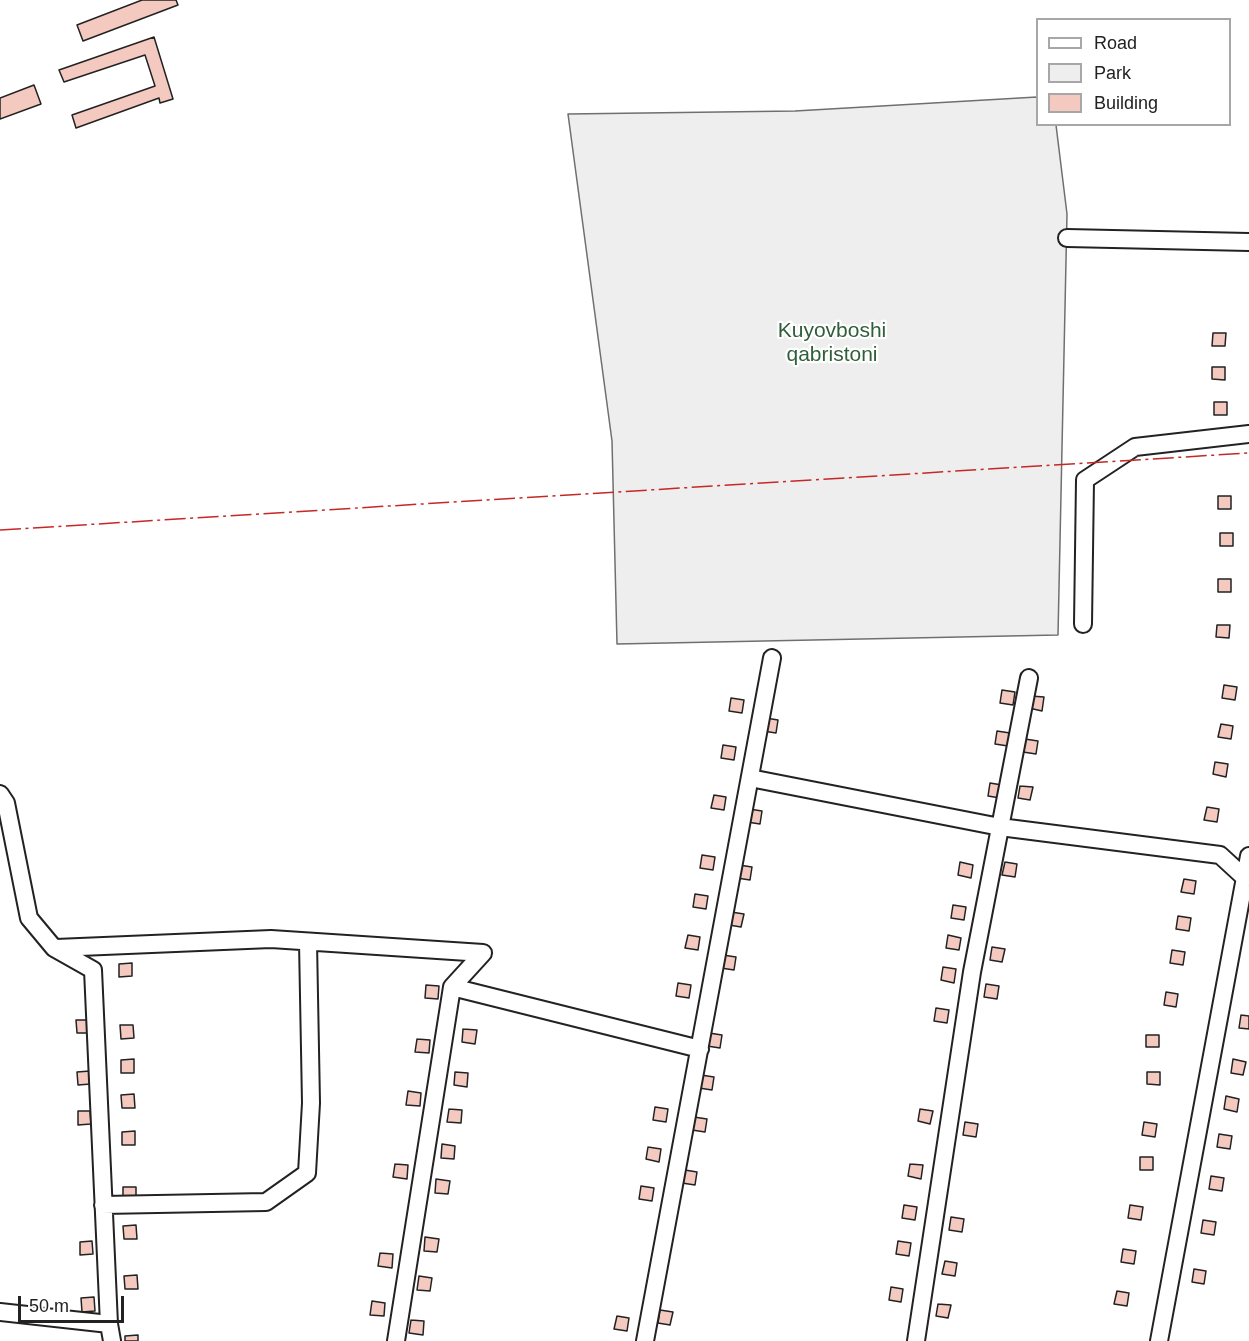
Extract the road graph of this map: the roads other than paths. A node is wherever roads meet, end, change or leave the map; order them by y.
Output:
1 (1067, 238) dead end
2 (1249, 242) edge
3 (1249, 434) edge
4 (1083, 624) dead end
5 (772, 657) dead end
6 (1029, 678) dead end
7 (750, 778) junction
8 (0, 794) edge
9 (1000, 827) junction
10 (1249, 856) edge
11 (1245, 878) junction
12 (308, 942) junction
13 (54, 948) junction
14 (452, 987) junction
15 (700, 1049) junction
16 (104, 1205) junction
17 (0, 1312) edge
18 (109, 1324) junction
19 (112, 1341) edge
20 (396, 1341) edge
21 (645, 1341) edge
22 (916, 1341) edge
23 (1159, 1341) edge

1 - 2 street
3 - 4 street
5 - 7 street
6 - 9 street
7 - 9 street
7 - 15 street
8 - 13 street
9 - 11 street
9 - 22 street
10 - 11 street
11 - 23 street
12 - 13 street
12 - 14 street
12 - 16 street
13 - 16 street
14 - 15 street
14 - 20 street
15 - 21 street
16 - 18 street
17 - 18 street
18 - 19 street

